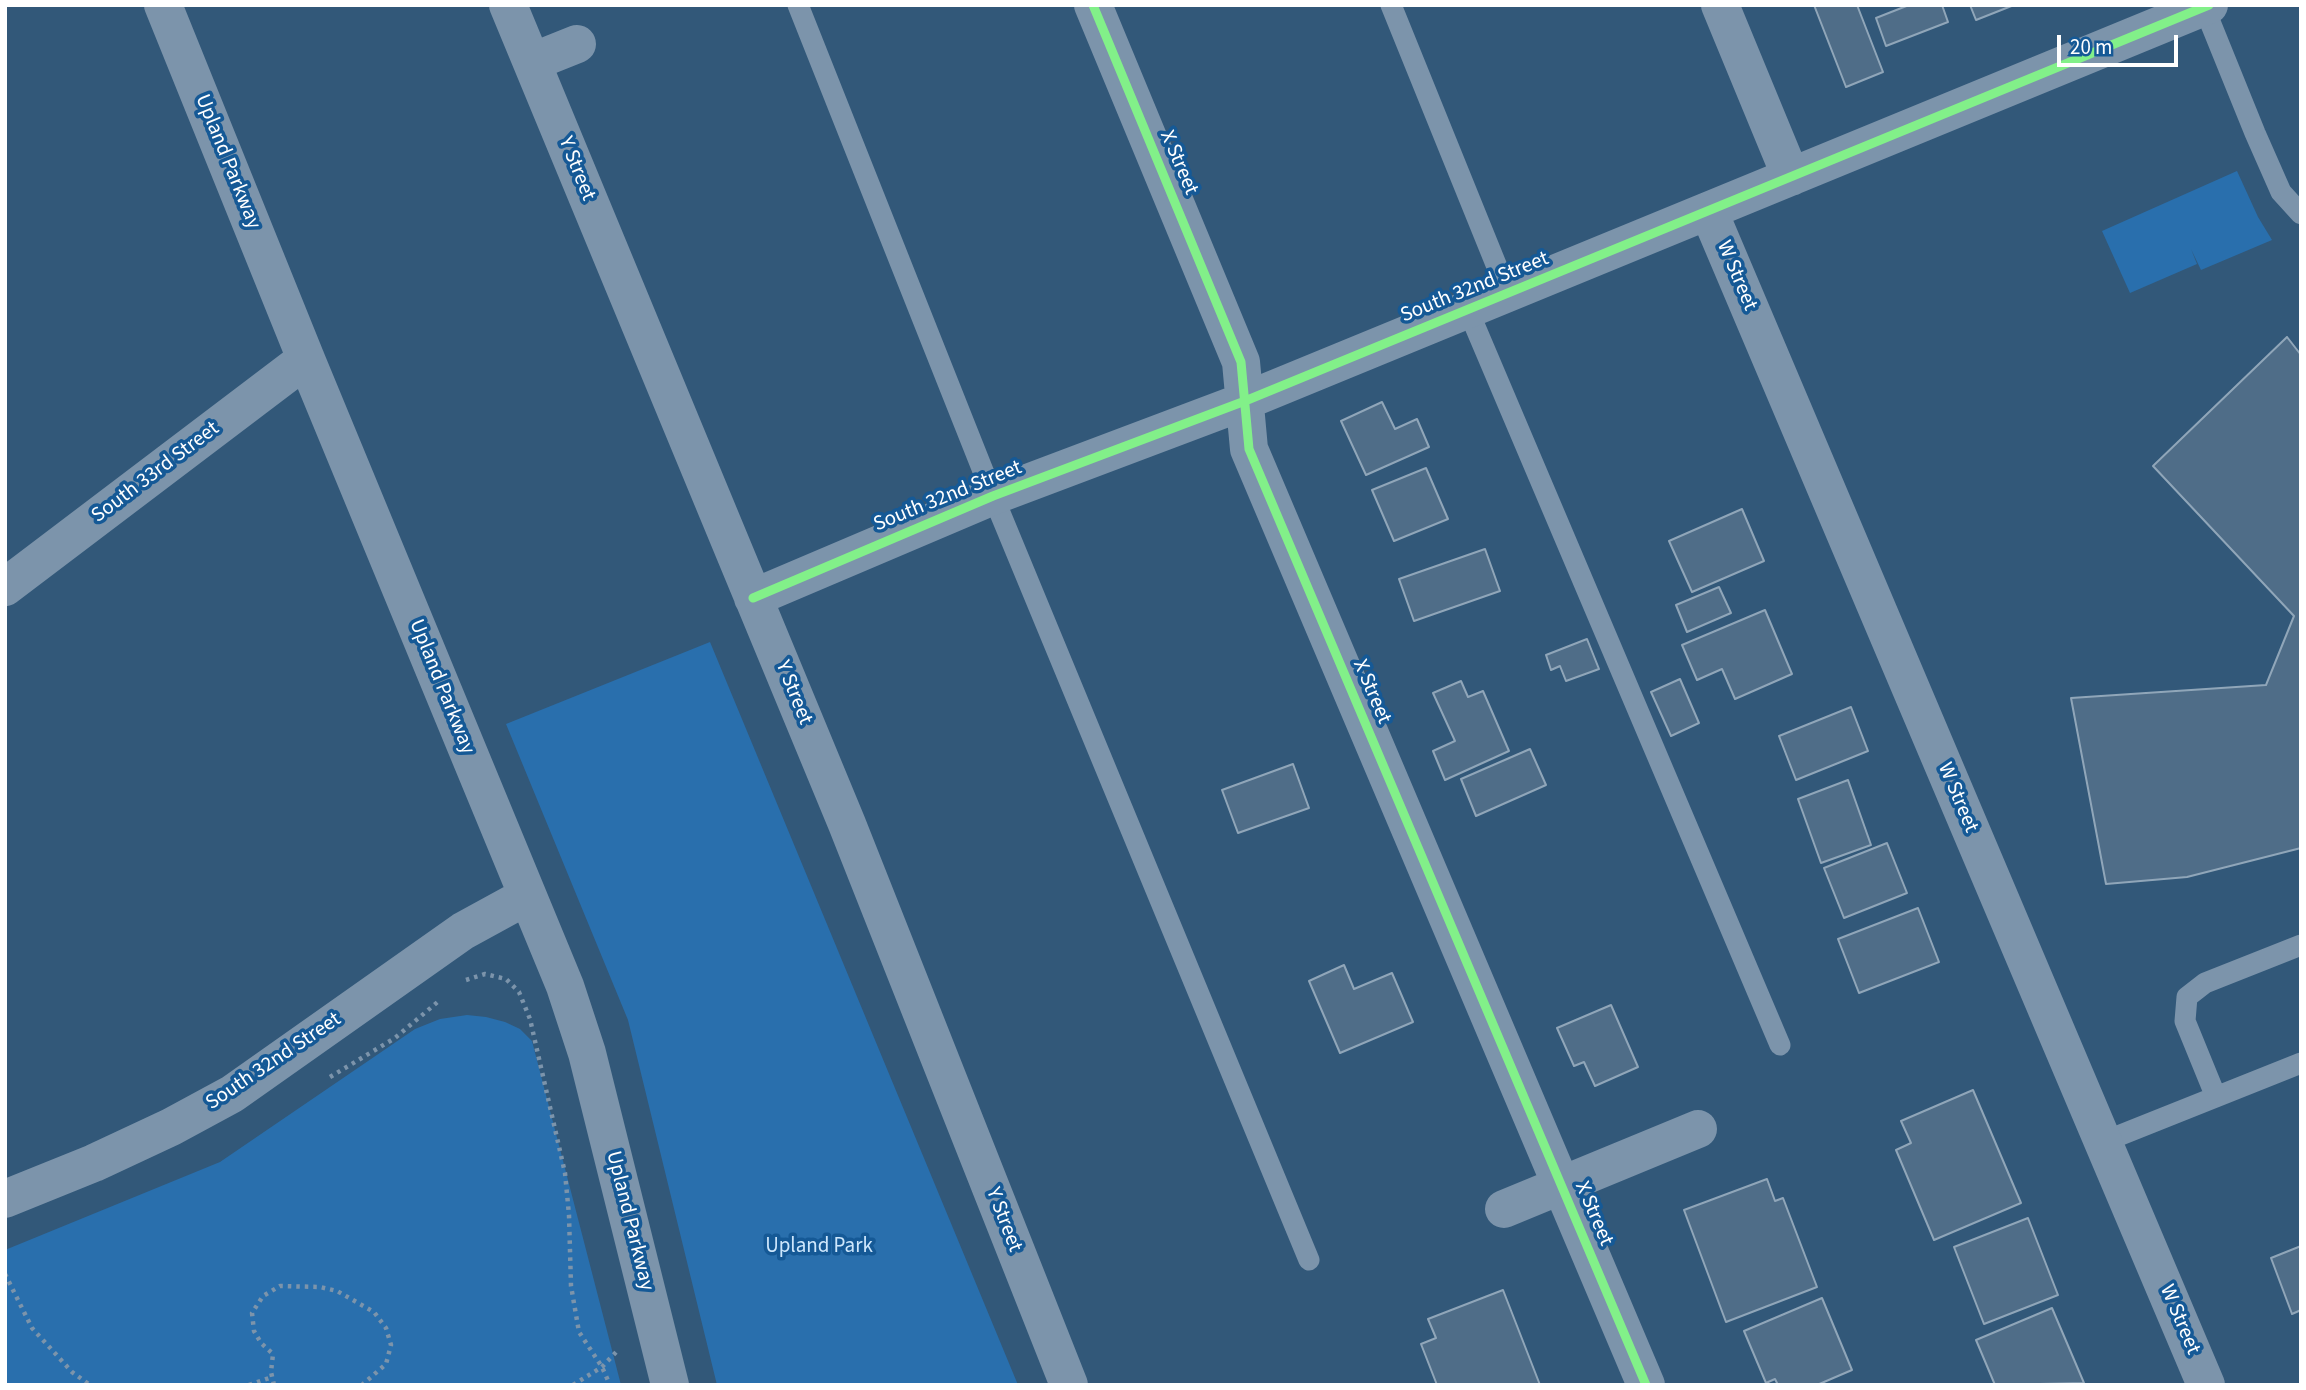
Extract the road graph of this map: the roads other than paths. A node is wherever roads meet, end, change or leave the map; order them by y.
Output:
1 (163, 5) edge
2 (508, 5) edge
3 (798, 5) edge
4 (1093, 5) edge
5 (1391, 5) edge
6 (1720, 5) edge
7 (2206, 6) edge
8 (577, 44) dead end
9 (532, 62) junction
10 (1791, 177) junction
11 (1709, 212) junction
12 (2301, 214) edge
13 (1508, 294) junction
14 (1468, 310) junction
15 (306, 359) junction
16 (1245, 401) junction
17 (993, 496) junction
18 (5, 587) edge
19 (753, 598) junction
20 (527, 896) junction
21 (2301, 945) edge
22 (1780, 1045) dead end
23 (2301, 1063) edge
24 (2216, 1097) junction
25 (1698, 1129) dead end
26 (2103, 1142) junction
27 (1561, 1184) junction
28 (5, 1199) edge
29 (1504, 1209) dead end
30 (1308, 1260) dead end
31 (670, 1385) edge
32 (1069, 1385) edge
33 (1646, 1385) edge
34 (2206, 1385) edge

1 - 15 street, Upland Parkway
2 - 9 street, Y Street
3 - 17 lane
4 - 16 street, X Street
5 - 13 lane
6 - 10 street
7 - 10 street, South 32nd Street
7 - 12 lane
8 - 9 street
9 - 19 street, Y Street
10 - 11 street, South 32nd Street
11 - 13 street, South 32nd Street
11 - 26 street, W Street
13 - 14 street, South 32nd Street
14 - 16 street, South 32nd Street
14 - 22 lane
15 - 18 street, South 33rd Street
15 - 20 street, Upland Parkway
16 - 17 street, South 32nd Street
16 - 27 street, X Street
17 - 19 street, South 32nd Street
17 - 30 lane
19 - 32 street, Y Street
20 - 28 street, South 32nd Street
20 - 31 street, Upland Parkway
21 - 24 lane
23 - 24 lane
24 - 26 lane
25 - 27 street
26 - 34 street, W Street
27 - 29 street
27 - 33 street, X Street

